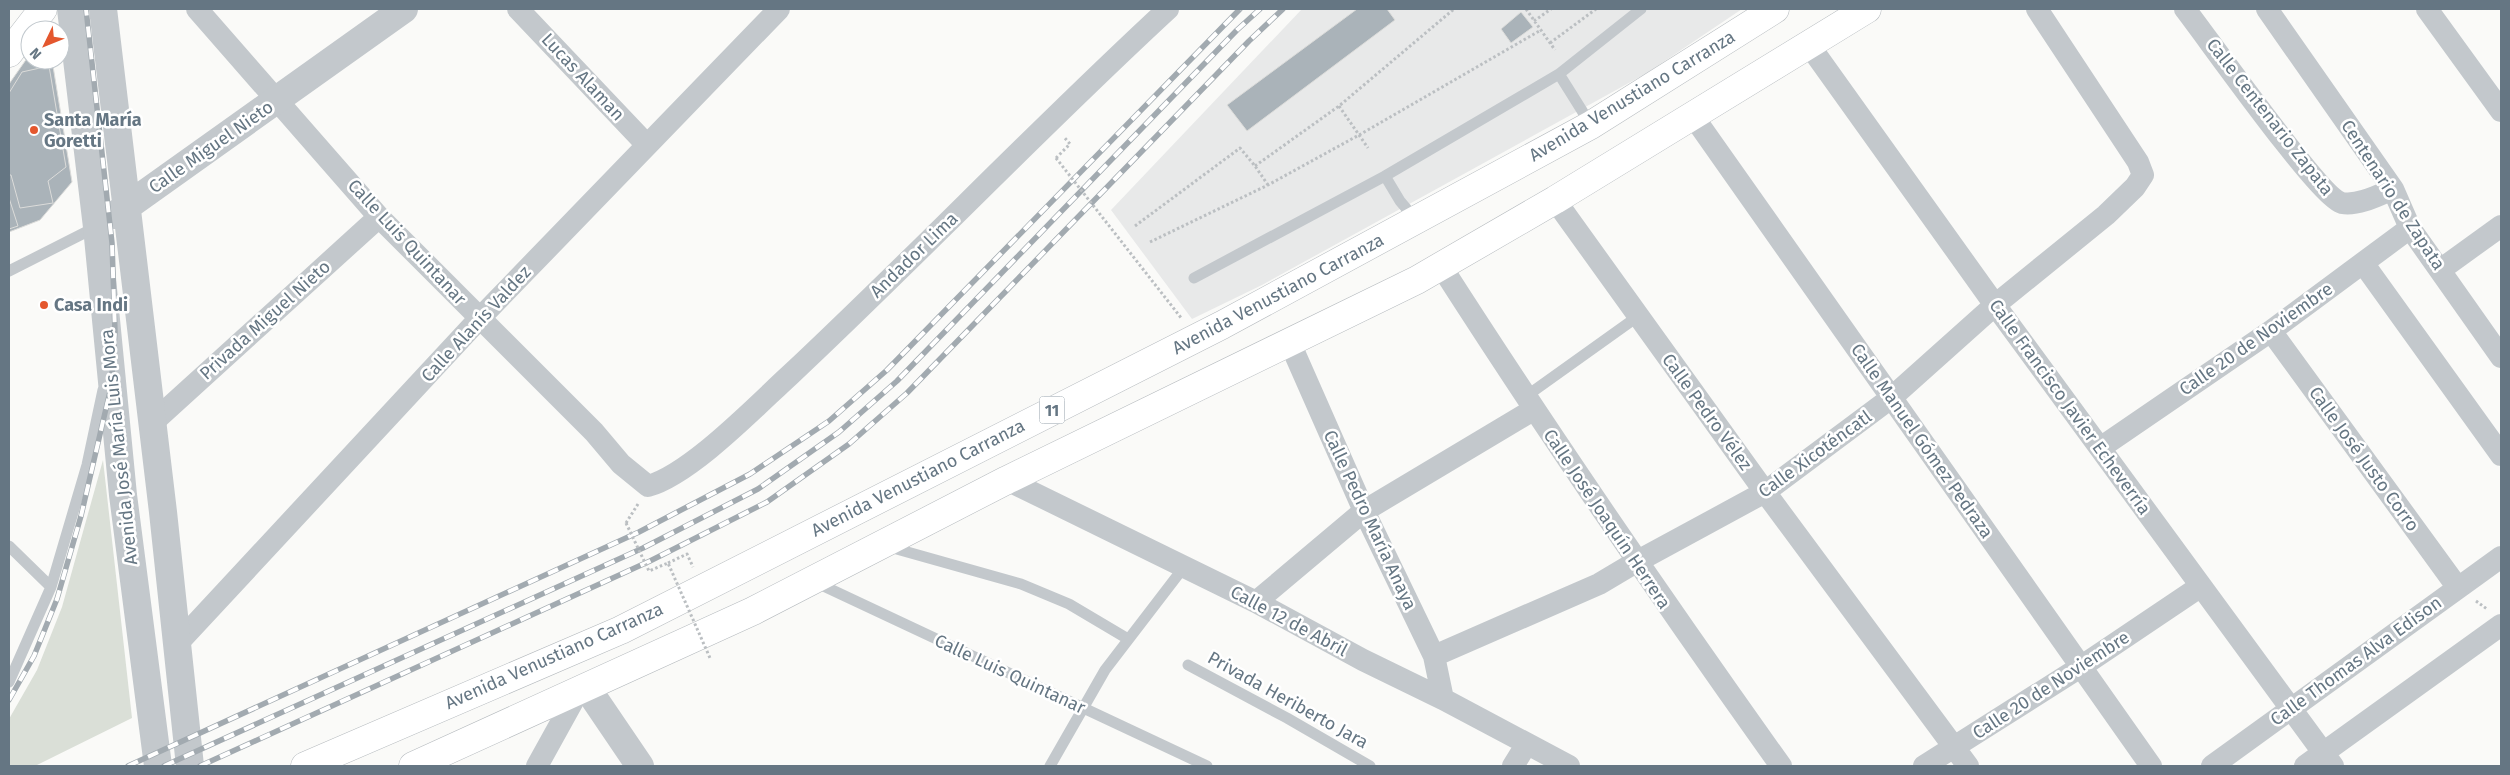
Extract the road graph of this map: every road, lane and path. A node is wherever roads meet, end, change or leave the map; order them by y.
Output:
1 (43, 9) edge
2 (71, 9) edge
3 (103, 9) edge
4 (197, 9) edge
5 (404, 9) edge
6 (518, 9) edge
7 (779, 9) edge
8 (1454, 9) edge
9 (1526, 9) edge
10 (1551, 9) edge
11 (1596, 9) edge
12 (1641, 9) edge
13 (1775, 9) edge
14 (1867, 9) edge
15 (2037, 9) edge
16 (2185, 9) edge
17 (2267, 9) edge
18 (2428, 9) edge
19 (1158, 12) edge
20 (1534, 21) junction
21 (1541, 30) junction
22 (1550, 43) junction
23 (1809, 45) junction
24 (1555, 50) dead end
25 (9, 53) edge
26 (1559, 74) junction
27 (277, 100) junction
28 (1339, 106) junction
29 (2501, 110) edge
30 (1693, 116) junction
31 (1591, 124) junction
32 (1359, 136) junction
33 (1070, 144) dead end
34 (647, 146) junction
35 (1368, 148) dead end
36 (1255, 166) junction
37 (1385, 176) junction
38 (1268, 185) junction
39 (2393, 189) junction
40 (1555, 200) junction
41 (127, 207) junction
42 (379, 217) junction
43 (1416, 221) junction
44 (1135, 226) dead end
45 (2501, 226) edge
46 (97, 227) junction
47 (2410, 228) junction
48 (1150, 242) dead end
49 (2363, 263) junction
50 (1441, 266) junction
51 (2440, 270) junction
52 (9, 271) edge
53 (1194, 278) dead end
54 (1995, 306) junction
55 (1637, 317) junction
56 (480, 319) junction
57 (1182, 319) dead end
58 (2271, 330) junction
59 (1290, 343) junction
60 (2501, 357) edge
61 (109, 361) junction
62 (1892, 398) junction
63 (1529, 403) junction
64 (151, 424) junction
65 (2100, 448) junction
66 (2501, 455) edge
67 (1007, 480) junction
68 (648, 486) joint
69 (1765, 492) junction
70 (1364, 511) junction
71 (626, 523) dead end
72 (9, 546) edge
73 (883, 546) junction
74 (687, 554) dead end
75 (2501, 557) edge
76 (1636, 562) junction
77 (668, 563) junction
78 (1184, 567) junction
79 (813, 581) junction
80 (2201, 586) junction
81 (51, 587) junction
82 (2458, 588) junction
83 (1256, 602) junction
84 (2498, 620) edge
85 (1128, 639) junction
86 (177, 644) junction
87 (1434, 656) junction
88 (710, 658) dead end
89 (1188, 665) dead end
90 (2082, 666) junction
91 (9, 682) edge
92 (582, 690) junction
93 (1443, 699) junction
94 (2292, 708) junction
95 (1082, 709) junction
96 (1526, 745) junction
97 (1955, 747) junction
98 (2328, 760) edge
99 (158, 766) edge
100 (190, 766) edge
101 (305, 766) edge
102 (413, 766) edge
103 (537, 766) edge
104 (640, 766) edge
105 (1050, 766) edge
106 (1207, 766) edge
107 (1370, 766) edge
108 (1513, 766) edge
109 (1569, 766) edge
110 (1781, 766) edge
111 (1924, 766) edge
112 (1968, 766) edge
113 (2151, 766) edge
114 (2212, 766) edge
115 (2305, 766) edge

1 - 25 main road
2 - 46 street, Avenida José María Luis Mora
3 - 41 street, Avenida José María Luis Mora
4 - 27 street, Calle Luis Quintanar
5 - 27 street, Calle Miguel Nieto
6 - 34 street, Lucas Alaman
7 - 34 street, Calle Alanís Valdez
8 - 28 path
9 - 20 path
10 - 20 path
11 - 22 path
12 - 26 lane
13 - 31 main road, Avenida Venustiano Carranza / 11
14 - 23 main road, 11
15 - 54 street, Calle Xicoténcatl
16 - 39 street, Calle Centenario Zapata
17 - 39 street, Centenario de Zapata
18 - 29 street
19 - 68 street, Andador Lima
20 - 21 path
21 - 22 path
21 - 32 path
22 - 24 path
23 - 30 main road, 11
23 - 54 street, Calle Francisco Javier Echeverría
26 - 31 lane
26 - 37 lane
27 - 41 street, Calle Miguel Nieto
27 - 42 street, Calle Luis Quintanar
28 - 32 path
28 - 36 path
30 - 40 main road, 11
30 - 62 street, Calle Manuel Gómez Pedraza
31 - 43 main road, Avenida Venustiano Carranza / 11
32 - 35 path
32 - 38 path
33 - 57 path, bridge
34 - 56 street, Calle Alanís Valdez
36 - 38 path
36 - 44 path
37 - 43 lane
37 - 53 lane
38 - 48 path
39 - 47 street, Centenario de Zapata
40 - 50 main road, 11
40 - 55 street, Calle Pedro Vélez
41 - 46 street, Calle Miguel Nieto
41 - 64 street, Avenida José María Luis Mora
42 - 56 street, Calle Luis Quintanar
42 - 64 street, Privada Miguel Nieto
43 - 101 main road, Avenida Venustiano Carranza / 11
45 - 51 street
46 - 52 lane, Calle Miguel Nieto
46 - 61 street, Avenida José María Luis Mora
47 - 49 street, Calle 20 de Noviembre
47 - 51 street, Centenario de Zapata
49 - 58 street, Calle 20 de Noviembre
49 - 66 street
50 - 59 main road, 11
50 - 63 street, Calle José Joaquín Herrera
51 - 60 street, Centenario de Zapata
54 - 62 street, Calle Xicoténcatl
54 - 65 street, Calle Francisco Javier Echeverría
55 - 63 lane
55 - 69 street, Calle Pedro Vélez
56 - 68 street, Calle Luis Quintanar
56 - 86 street, Calle Alanís Valdez
58 - 65 street, Calle 20 de Noviembre
58 - 82 street, Calle José Justo Corro
59 - 67 main road, 11
59 - 70 street, Calle Pedro María Anaya
61 - 81 lane
61 - 99 street, Avenida José María Luis Mora
62 - 69 street, Calle Xicoténcatl
62 - 90 street, Calle Manuel Gómez Pedraza
63 - 70 street
63 - 76 street, Calle José Joaquín Herrera
64 - 86 street, Avenida José María Luis Mora
65 - 80 street, Calle Francisco Javier Echeverría
67 - 73 main road, 11
67 - 78 street, Calle 12 de Abril
69 - 76 street, Calle Xicoténcatl
69 - 97 street, Calle Pedro Vélez
70 - 83 street
70 - 87 street, Calle Pedro María Anaya
71 - 77 path, bridge
72 - 81 lane
73 - 79 main road, 11
73 - 85 lane
74 - 77 path
75 - 82 street, Calle Thomas Alva Edison
76 - 87 street, Calle Xicoténcatl
76 - 110 street, Calle José Joaquín Herrera
77 - 88 path, bridge
78 - 83 street, Calle 12 de Abril
78 - 85 lane
79 - 92 main road, 11
79 - 95 lane, Calle Luis Quintanar
80 - 90 street, Calle 20 de Noviembre
80 - 94 street, Calle Francisco Javier Echeverría
81 - 91 lane
82 - 84 path
82 - 94 street, Calle Thomas Alva Edison
83 - 93 street, Calle 12 de Abril
84 - 98 street
85 - 95 lane
86 - 100 street, Avenida José María Luis Mora
87 - 93 street, Calle Pedro María Anaya
89 - 107 lane, Privada Heriberto Jara
90 - 97 street, Calle 20 de Noviembre
90 - 113 street, Calle Manuel Gómez Pedraza
92 - 102 main road, 11
92 - 103 street
92 - 104 street
93 - 96 street, Calle 12 de Abril
94 - 98 street, Calle Francisco Javier Echeverría
94 - 114 street, Calle Thomas Alva Edison
95 - 105 lane
95 - 106 lane, Calle Luis Quintanar
96 - 108 street
96 - 109 street, Calle 12 de Abril
97 - 111 street, Calle 20 de Noviembre
97 - 112 street, Calle Pedro Vélez
98 - 115 street

